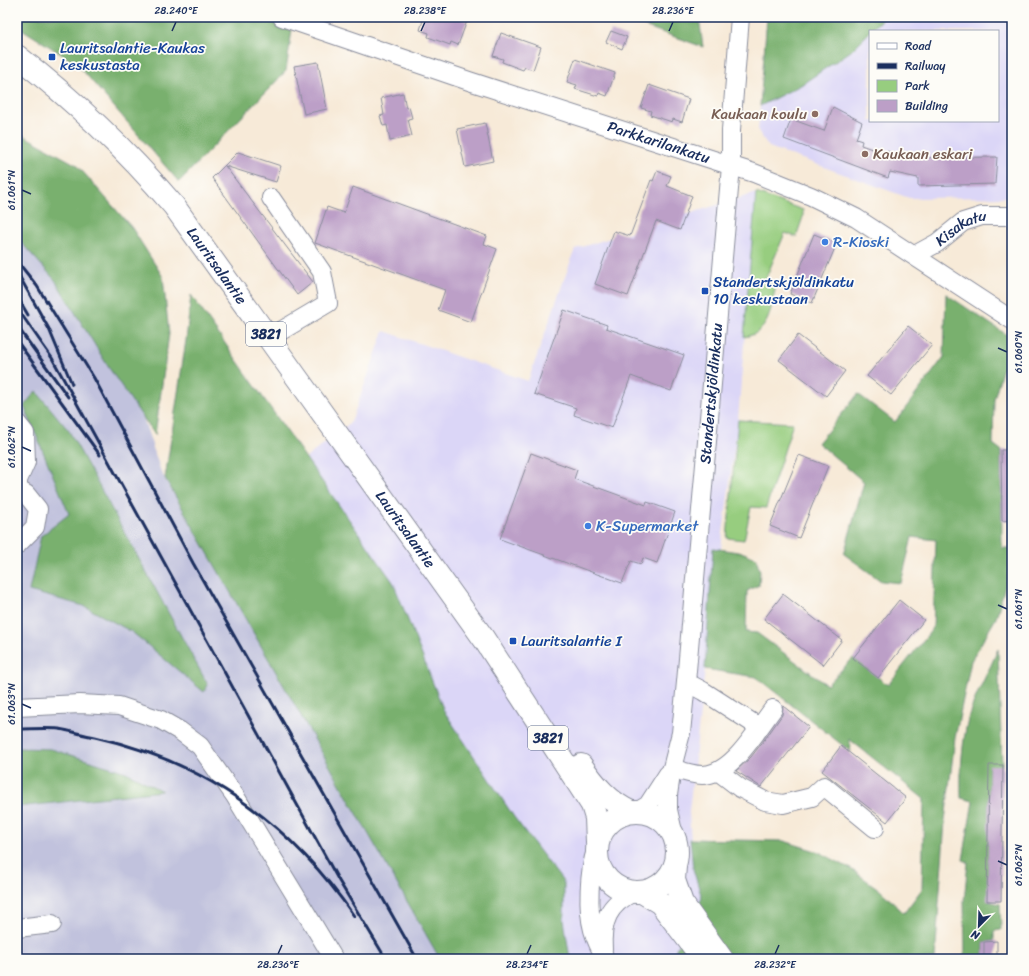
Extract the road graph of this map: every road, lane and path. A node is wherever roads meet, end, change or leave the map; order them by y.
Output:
1 (282, 17) edge
2 (740, 17) edge
3 (17, 56) edge
4 (731, 166) junction
5 (271, 198) dead end
6 (1012, 216) edge
7 (915, 255) junction
8 (1012, 320) edge
9 (269, 338) junction
10 (17, 423) edge
11 (17, 489) edge
12 (17, 545) edge
13 (484, 639) junction
14 (686, 682) junction
15 (17, 707) edge
16 (773, 709) dead end
17 (759, 727) junction
18 (672, 768) junction
19 (719, 772) junction
20 (633, 812) junction
21 (875, 828) dead end
22 (674, 836) junction
23 (597, 846) junction
24 (675, 866) junction
25 (638, 892) junction
26 (52, 924) dead end
27 (17, 928) edge
28 (605, 958) edge
29 (334, 959) edge
30 (703, 959) edge
31 (722, 959) edge

1 - 4 street, Parkkarilankatu
2 - 4 street, Standertskjöldinkatu
3 - 9 main road, Lauritsalantie / 3821
4 - 7 street, Parkkarilankatu
4 - 14 street, Standertskjöldinkatu
5 - 9 street
6 - 7 street, Kisakatu
7 - 8 street, Parkkarilankatu
9 - 13 main road, Lauritsalantie / 3821
10 - 11 street
11 - 12 street
13 - 20 main road, Lauritsalantie / 3821
13 - 23 main road, Lauritsalantie / 3821
14 - 17 street
14 - 18 street, Standertskjöldinkatu
15 - 29 street
16 - 17 street
17 - 19 street
18 - 19 street
18 - 20 street, Standertskjöldinkatu
18 - 22 street, Standertskjöldinkatu
19 - 21 street
20 - 22 main road
20 - 23 main road
22 - 24 main road
23 - 25 main road
23 - 28 street
24 - 25 main road
24 - 31 main road
25 - 28 street
25 - 30 main road
26 - 27 street

